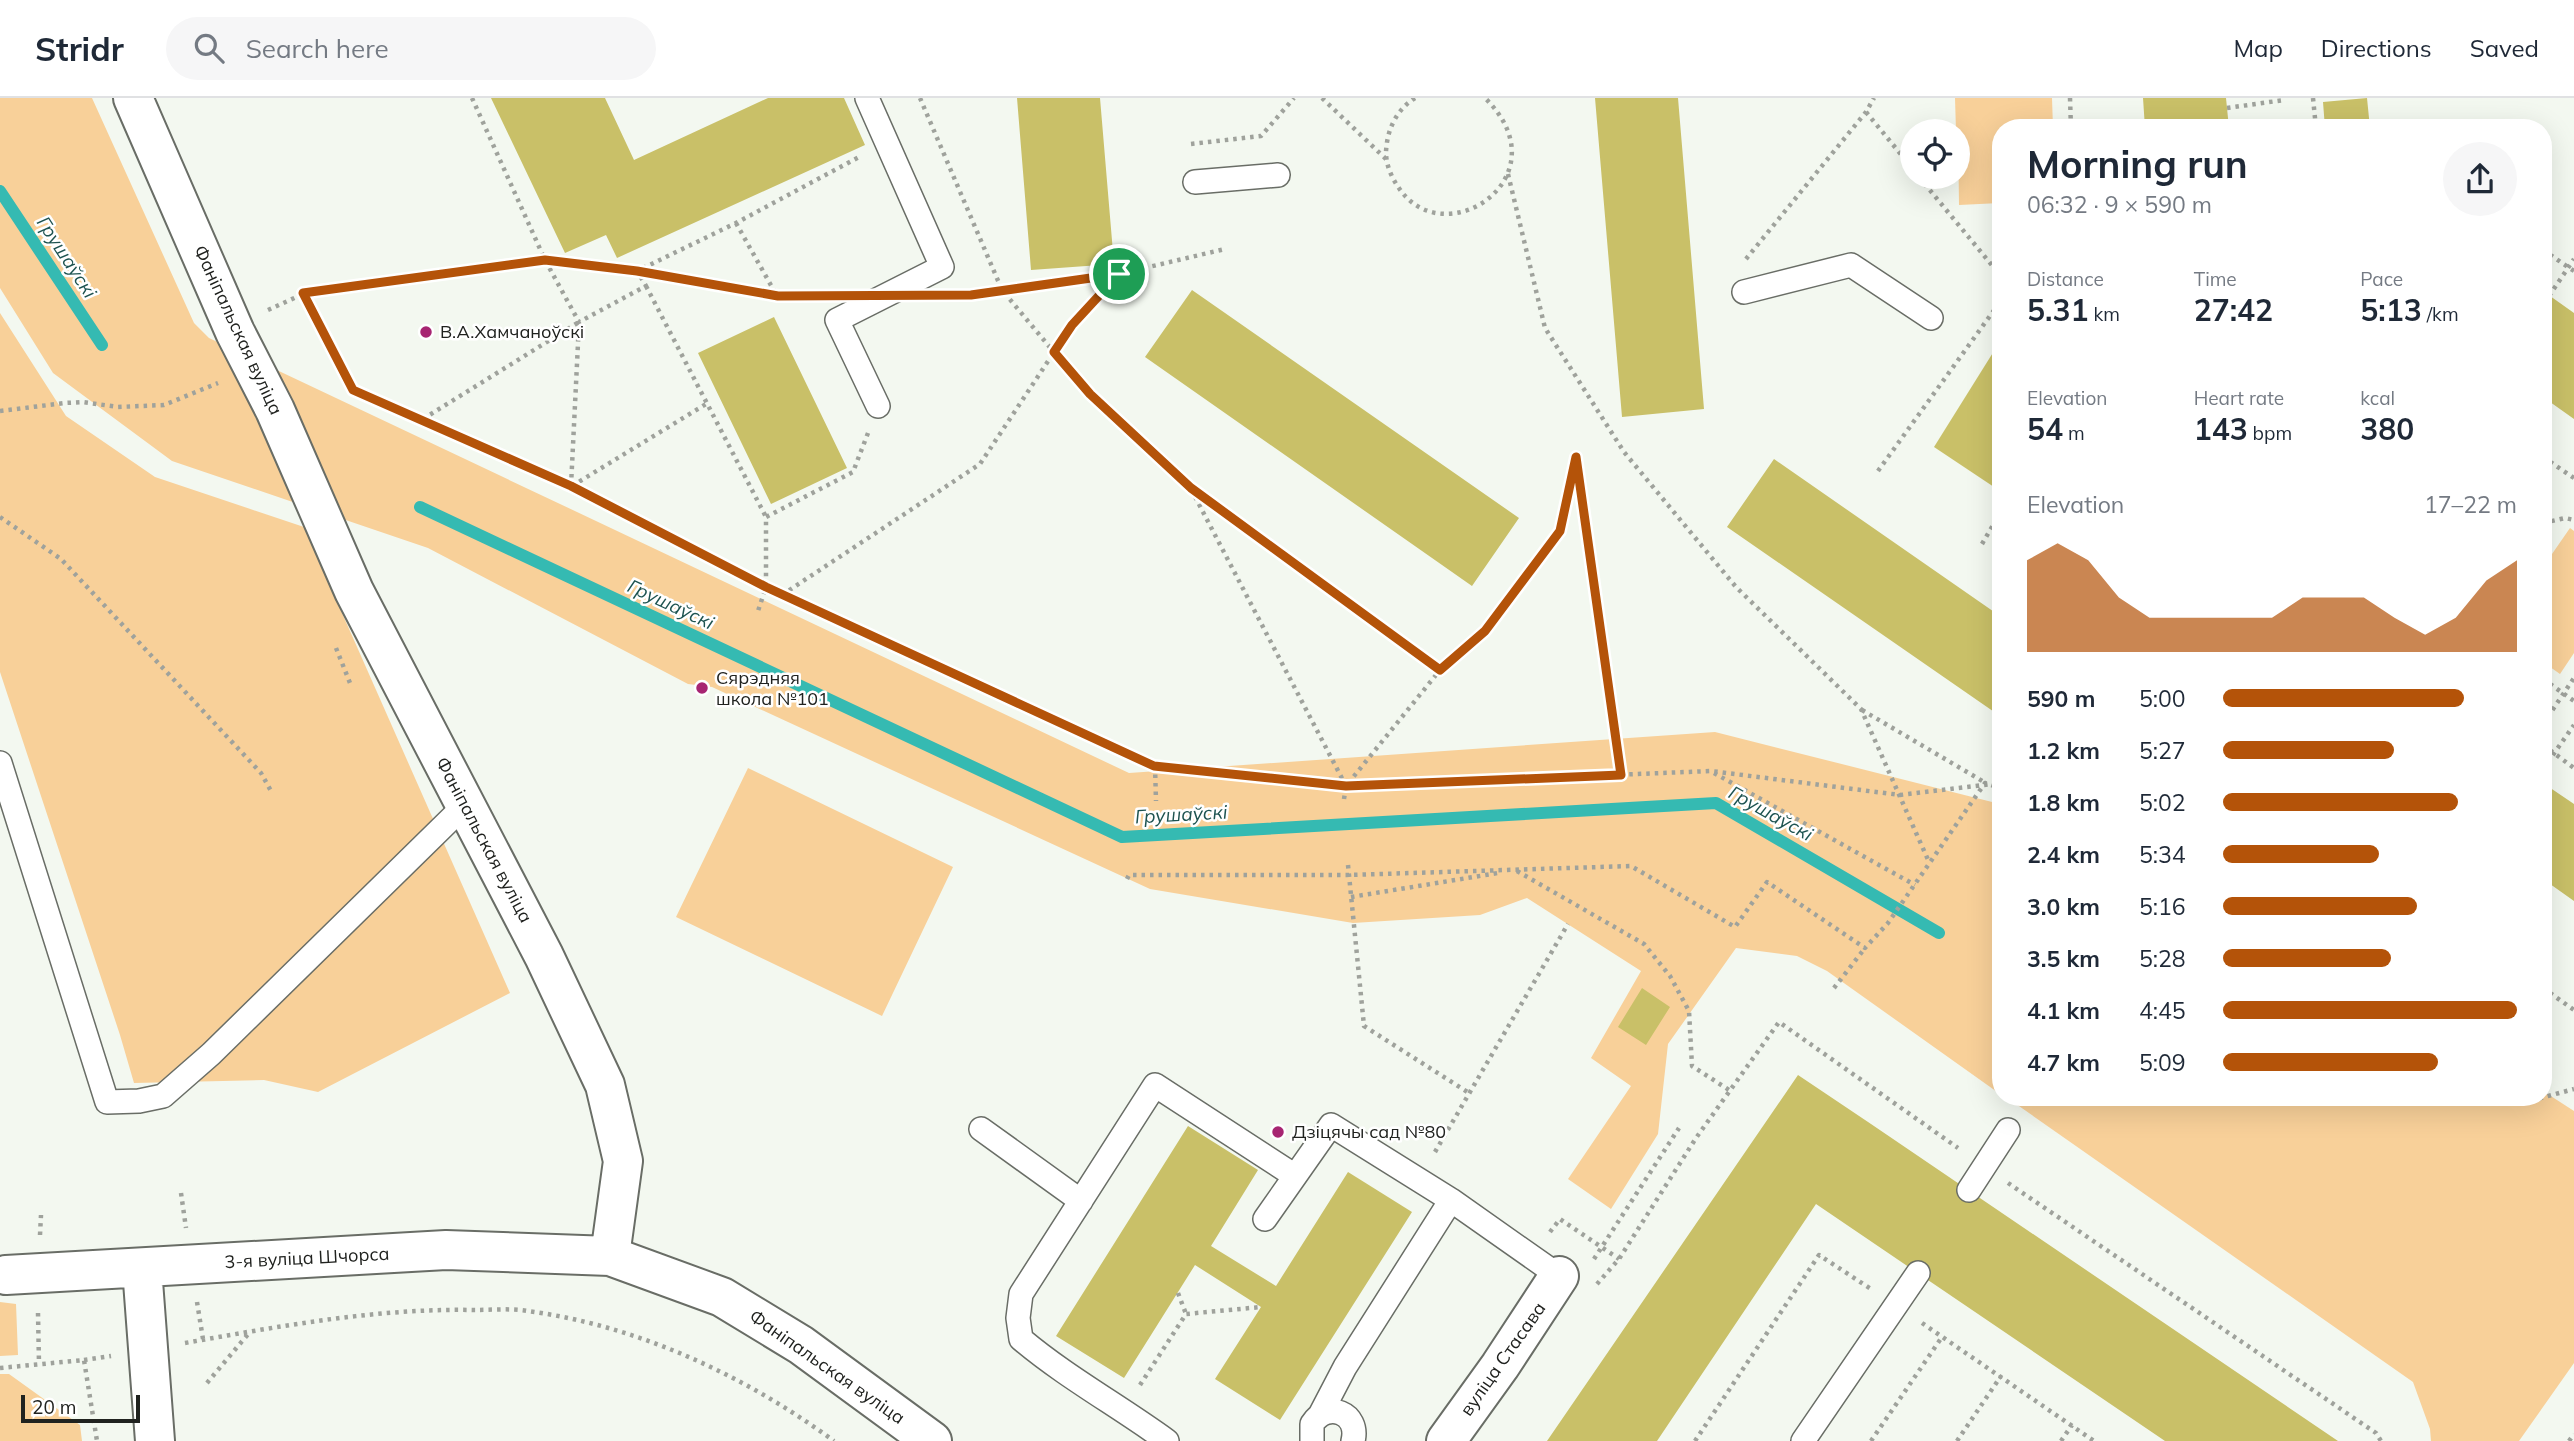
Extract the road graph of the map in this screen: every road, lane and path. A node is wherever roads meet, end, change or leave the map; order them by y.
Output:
1 (134, 98) edge
2 (472, 98) edge
3 (867, 98) edge
4 (920, 98) edge
5 (1294, 98) edge
6 (1322, 98) edge
7 (1415, 98) edge
8 (1485, 98) edge
9 (1874, 98) edge
10 (2070, 98) edge
11 (2313, 98) edge
12 (2284, 100) dead end
13 (2227, 108) dead end
14 (1866, 112) junction
15 (2071, 119) edge
16 (2315, 119) edge
17 (886, 143) junction
18 (1191, 144) dead end
19 (1900, 153) edge
20 (1386, 159) junction
21 (1508, 174) junction
22 (1278, 175) dead end
23 (1195, 182) dead end
24 (1929, 189) edge
25 (736, 223) junction
26 (1225, 249) dead end
27 (2552, 256) edge
28 (2574, 259) edge
29 (545, 260) junction
30 (1743, 262) dead end
31 (1992, 265) edge
32 (2568, 267) junction
33 (637, 271) junction
34 (2574, 271) edge
35 (1119, 274) junction
36 (646, 286) junction
37 (1002, 290) junction
38 (2552, 291) edge
39 (1744, 292) dead end
40 (303, 293) junction
41 (957, 294) dead end
42 (819, 295) dead end
43 (778, 296) junction
44 (261, 313) dead end
45 (1992, 313) edge
46 (1931, 318) dead end
47 (579, 322) junction
48 (1054, 352) junction
49 (223, 381) dead end
50 (706, 404) junction
51 (878, 406) joint
52 (0, 411) edge
53 (423, 419) junction
54 (2552, 463) edge
55 (1878, 471) dead end
56 (2574, 478) edge
57 (571, 486) junction
58 (1191, 488) junction
59 (0, 517) edge
60 (766, 517) junction
61 (2574, 520) edge
62 (2552, 521) edge
63 (1992, 527) edge
64 (1982, 544) dead end
65 (766, 587) junction
66 (782, 595) junction
67 (758, 611) dead end
68 (1440, 670) junction
69 (2574, 678) edge
70 (2552, 685) edge
71 (2572, 687) edge
72 (2563, 693) junction
73 (2574, 701) edge
74 (1861, 709) junction
75 (2552, 710) edge
76 (2574, 725) edge
77 (2554, 753) junction
78 (2552, 756) edge
79 (0, 763) edge
80 (1154, 766) junction
81 (2574, 768) edge
82 (1711, 771) junction
83 (1621, 775) junction
84 (1984, 783) junction
85 (1992, 784) edge
86 (1346, 786) junction
87 (271, 791) dead end
88 (1900, 795) junction
89 (1344, 799) dead end
90 (1156, 801) dead end
91 (465, 805) junction
92 (1930, 863) junction
93 (1348, 866) dead end
94 (1516, 870) junction
95 (1129, 875) dead end
96 (1349, 875) junction
97 (1914, 885) junction
98 (1351, 897) junction
99 (1567, 924) dead end
100 (1865, 948) junction
101 (1834, 988) dead end
102 (2552, 994) edge
103 (2574, 1010) edge
104 (2574, 1088) edge
105 (1730, 1090) junction
106 (1469, 1093) junction
107 (2552, 1094) edge
108 (1679, 1128) dead end
109 (981, 1129) dead end
110 (2008, 1130) dead end
111 (1984, 1167) junction
112 (1295, 1176) junction
113 (1419, 1180) junction
114 (1969, 1190) dead end
115 (1451, 1200) junction
116 (1081, 1201) junction
117 (1265, 1219) dead end
118 (610, 1256) junction
119 (142, 1268) junction
120 (1917, 1273) dead end
121 (6, 1275) dead end
122 (1580, 1278) junction
123 (1178, 1293) dead end
124 (1261, 1307) dead end
125 (1186, 1314) junction
126 (251, 1331) junction
127 (1942, 1337) dead end
128 (203, 1339) dead end
129 (1345, 1367) junction
130 (0, 1368) edge
131 (2001, 1376) dead end
132 (207, 1383) dead end
133 (1125, 1410) junction
134 (1349, 1417) junction
135 (2072, 1425) dead end
136 (1315, 1426) edge
137 (2574, 1434) edge
138 (97, 1441) edge
139 (155, 1441) edge
140 (834, 1441) edge
141 (932, 1441) edge
142 (1167, 1441) edge
143 (1295, 1441) edge
144 (1353, 1441) edge
145 (1446, 1441) edge
146 (1803, 1441) edge
147 (1871, 1441) edge
148 (1957, 1441) edge
149 (2061, 1441) edge
150 (2381, 1441) edge
151 (2569, 1441) edge

1 - 91 street, Фаніпальская вуліца
2 - 29 path
3 - 17 lane
4 - 37 path
5 - 18 path
6 - 20 path
7 - 20 path
8 - 21 path
9 - 14 path
10 - 15 path
11 - 16 path
12 - 13 path
14 - 19 path
14 - 30 path
17 - 25 path
17 - 51 lane
20 - 21 path
21 - 74 path
22 - 23 lane
24 - 31 path
25 - 33 path
25 - 43 path
26 - 35 path
27 - 32 path
28 - 32 path
29 - 33 path
29 - 40 path
29 - 47 path
32 - 34 path
32 - 38 path
33 - 36 path
33 - 43 path
35 - 37 path
35 - 48 path
36 - 47 path
36 - 50 path
37 - 41 path
37 - 48 path
39 - 46 lane
40 - 44 path
40 - 53 path
42 - 43 path
45 - 55 path
47 - 53 path
47 - 57 path
48 - 58 path
48 - 66 path
49 - 52 path
50 - 57 path
50 - 60 path
51 - 60 path
53 - 57 path
54 - 56 path
57 - 65 path
58 - 68 path
58 - 86 path
59 - 87 path
60 - 65 path
61 - 62 path
63 - 64 path
65 - 66 path
65 - 67 path
66 - 80 path
68 - 83 path
68 - 86 path
69 - 71 path
70 - 72 path
71 - 72 path
72 - 73 path
72 - 75 path
74 - 84 path
74 - 88 path
76 - 77 path
77 - 78 path
77 - 81 path
79 - 91 lane
80 - 86 path
80 - 90 path
82 - 83 path
82 - 88 path
82 - 97 path
83 - 86 path
84 - 85 path
84 - 88 path
84 - 92 path
86 - 89 path
88 - 92 path
91 - 118 street, Фаніпальская вуліца
92 - 97 path
93 - 96 path
94 - 96 path
94 - 98 path
94 - 100 path
94 - 105 path
95 - 96 path
96 - 98 path
97 - 100 path
98 - 106 path
99 - 106 path
100 - 101 path
102 - 103 path
104 - 107 path
105 - 111 path
105 - 122 path
106 - 113 path
108 - 122 path
109 - 116 lane
110 - 111 lane
111 - 114 lane
111 - 150 path
112 - 113 lane
112 - 116 lane
112 - 117 lane
113 - 115 lane
115 - 122 lane
115 - 129 lane
116 - 133 lane
118 - 119 street, 3-я вуліца Шчорса
118 - 141 street, Фаніпальская вуліца
119 - 121 street, 3-я вуліца Шчорса
119 - 139 street
120 - 146 lane
122 - 145 street, вуліца Стасава
123 - 125 path
124 - 125 path
125 - 133 path
126 - 128 path
126 - 132 path
126 - 140 path
127 - 147 path
129 - 134 lane
129 - 136 lane
130 - 138 path
131 - 148 path
133 - 142 lane
134 - 136 lane
134 - 144 lane
135 - 149 path
136 - 143 lane
137 - 151 path

